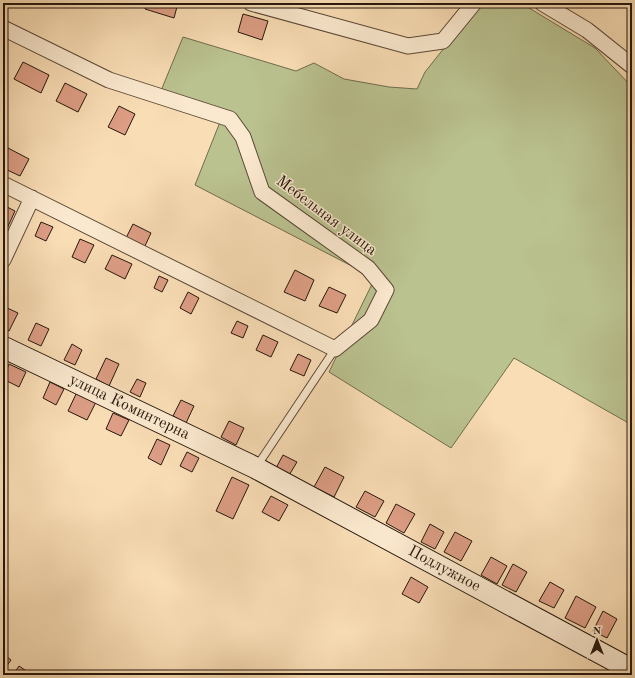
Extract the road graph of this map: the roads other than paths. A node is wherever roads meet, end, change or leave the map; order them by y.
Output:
1 (251, 3) edge
2 (474, 3) edge
3 (542, 3) edge
4 (3, 28) edge
5 (632, 66) edge
6 (3, 184) edge
7 (32, 198) junction
8 (3, 260) edge
9 (3, 347) edge
10 (335, 349) junction
11 (256, 468) junction
12 (632, 670) edge

1 - 2 street
3 - 5 street
4 - 10 street, Мебельная улица
6 - 7 street
7 - 8 street
7 - 10 street
9 - 11 street, улица Коминтерна
10 - 11 lane
11 - 12 street, Подлужное

